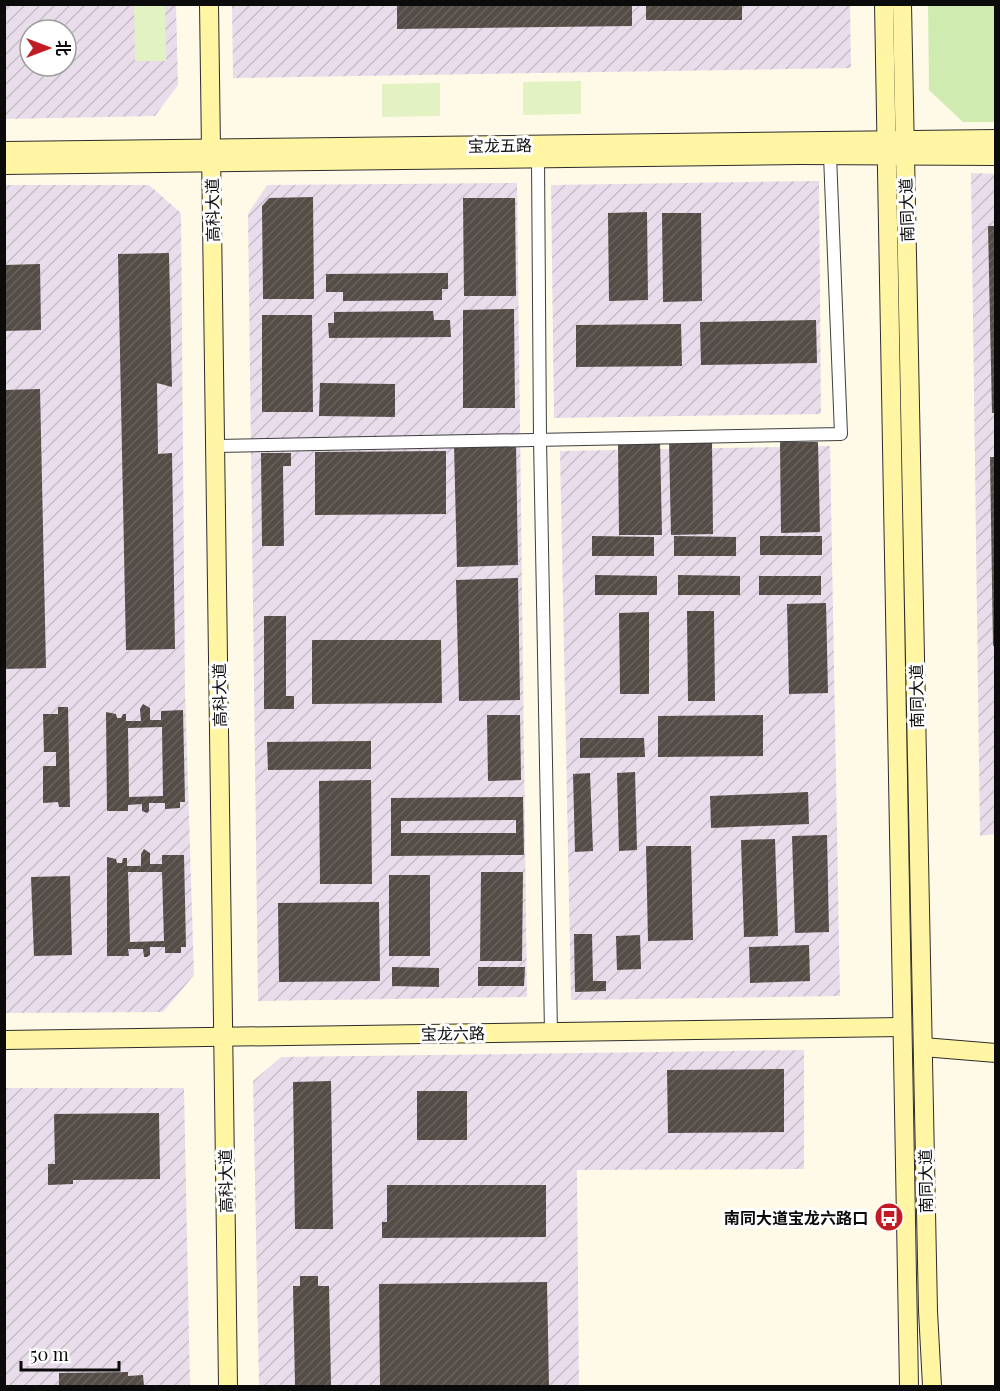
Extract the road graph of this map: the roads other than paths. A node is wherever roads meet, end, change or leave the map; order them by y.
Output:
1 (209, 4) edge
2 (884, 4) edge
3 (902, 4) edge
4 (996, 140) edge
5 (895, 148) junction
6 (4, 151) edge
7 (211, 155) junction
8 (830, 155) junction
9 (996, 156) edge
10 (538, 158) junction
11 (4, 165) edge
12 (540, 439) junction
13 (217, 446) junction
14 (902, 1027) junction
15 (551, 1032) junction
16 (223, 1036) junction
17 (4, 1040) edge
18 (923, 1047) junction
19 (996, 1053) edge
20 (228, 1386) edge
21 (909, 1386) edge
22 (932, 1386) edge

1 - 7 street, 高科大道
2 - 5 street, 南同大道
3 - 5 street, 南同大道
4 - 5 street, 宝龙五路
5 - 7 street, 宝龙五路
5 - 8 street, 宝龙五路
5 - 9 street, 宝龙五路
5 - 14 street, 南同大道
5 - 18 street, 南同大道
6 - 7 street, 宝龙五路
7 - 10 street, 宝龙五路
7 - 11 street, 宝龙五路
7 - 13 street, 高科大道
8 - 10 street, 宝龙五路
8 - 12 street
10 - 12 street
12 - 13 street
12 - 15 street
13 - 16 street, 高科大道
14 - 15 street, 宝龙六路
14 - 21 street, 南同大道
15 - 16 street, 宝龙六路
16 - 17 street, 宝龙六路
16 - 20 street, 高科大道
18 - 19 street
18 - 22 street, 南同大道

